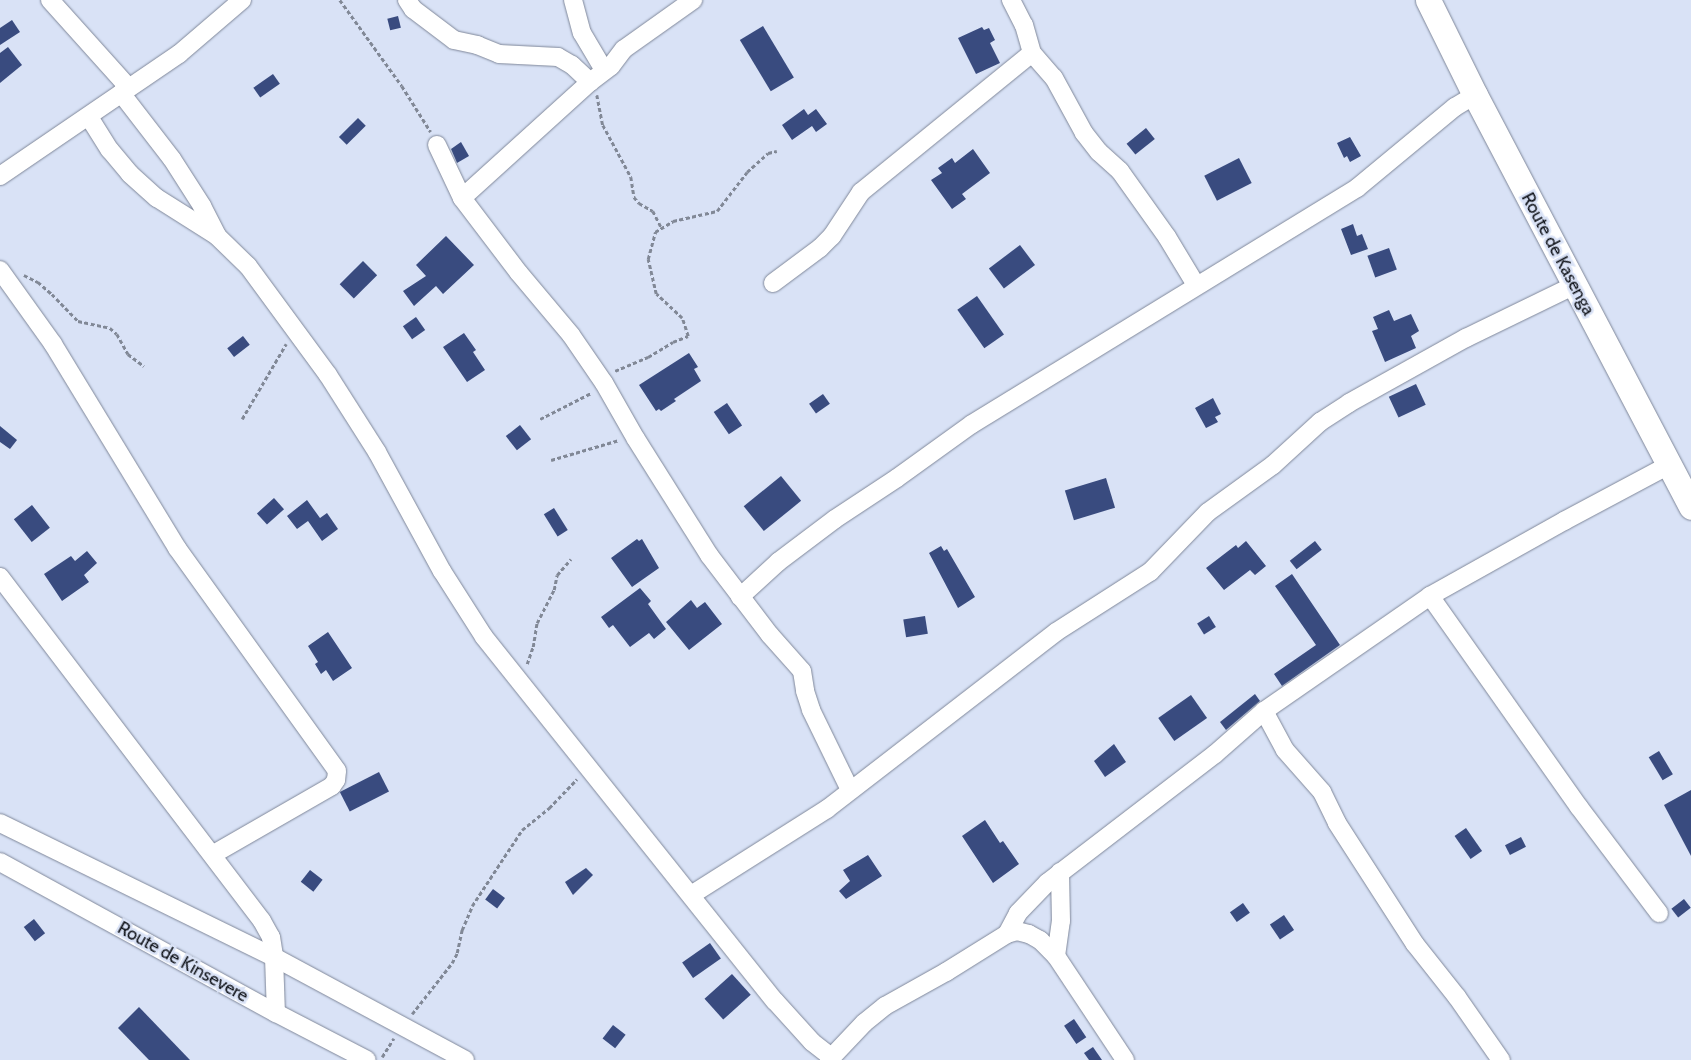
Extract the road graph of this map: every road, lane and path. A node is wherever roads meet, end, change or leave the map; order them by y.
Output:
1 (50, 0) edge
2 (242, 0) edge
3 (340, 0) edge
4 (407, 0) edge
5 (573, 0) edge
6 (693, 0) edge
7 (1011, 0) edge
8 (1428, 0) edge
9 (1032, 53) junction
10 (604, 70) junction
11 (590, 82) junction
12 (125, 91) junction
13 (1475, 95) junction
14 (89, 117) junction
15 (437, 145) joint
16 (777, 152) dead end
17 (0, 176) edge
18 (462, 198) junction
19 (661, 227) junction
20 (217, 236) junction
21 (0, 270) edge
22 (21, 274) dead end
23 (773, 283) dead end
24 (1196, 285) junction
25 (1575, 286) junction
26 (294, 330) junction
27 (144, 366) dead end
28 (604, 383) junction
29 (242, 419) dead end
30 (540, 419) dead end
31 (636, 439) junction
32 (552, 460) dead end
33 (1669, 465) junction
34 (1691, 507) edge
35 (571, 559) dead end
36 (0, 578) edge
37 (740, 596) junction
38 (1430, 596) junction
39 (517, 680) junction
40 (1264, 711) junction
41 (589, 770) junction
42 (850, 790) junction
43 (0, 823) edge
44 (212, 855) junction
45 (0, 862) edge
46 (1060, 872) junction
47 (691, 895) junction
48 (1659, 913) dead end
49 (1006, 934) junction
50 (1056, 956) junction
51 (274, 957) junction
52 (276, 1013) junction
53 (402, 1026) junction
54 (364, 1059) edge
55 (830, 1059) edge
56 (342, 1060) edge
57 (380, 1060) edge
58 (465, 1060) edge
59 (1125, 1060) edge
60 (1501, 1060) edge

1 - 12 street
2 - 12 street
3 - 15 path
4 - 11 street
5 - 10 street
6 - 10 street
7 - 9 street
8 - 13 highway, Route de Kasenga
9 - 23 street
9 - 24 street
10 - 11 street
11 - 18 street
11 - 19 path
12 - 14 street
12 - 20 street
13 - 24 street
13 - 25 highway, Route de Kasenga
14 - 17 street
14 - 20 street
15 - 18 street
16 - 19 path
18 - 28 street
19 - 28 path
20 - 26 street
21 - 44 street
22 - 27 path
24 - 37 street
25 - 33 highway, Route de Kasenga
25 - 42 street
26 - 29 path
26 - 39 street
28 - 30 path
28 - 31 street
31 - 32 path
31 - 37 street
33 - 34 highway, Route de Kasenga
33 - 38 street
35 - 39 path
36 - 44 street
37 - 42 street
38 - 40 street
38 - 48 street
39 - 41 street
40 - 46 street
40 - 60 street
41 - 47 street
41 - 53 path
42 - 47 street
43 - 51 street
44 - 51 street
45 - 52 street, Route de Kinsevere
46 - 49 street
46 - 50 street
47 - 55 street
49 - 50 street
49 - 55 street
50 - 59 street
51 - 52 street
51 - 53 street
52 - 54 street, Route de Kinsevere
53 - 57 path
53 - 58 street
54 - 56 street

